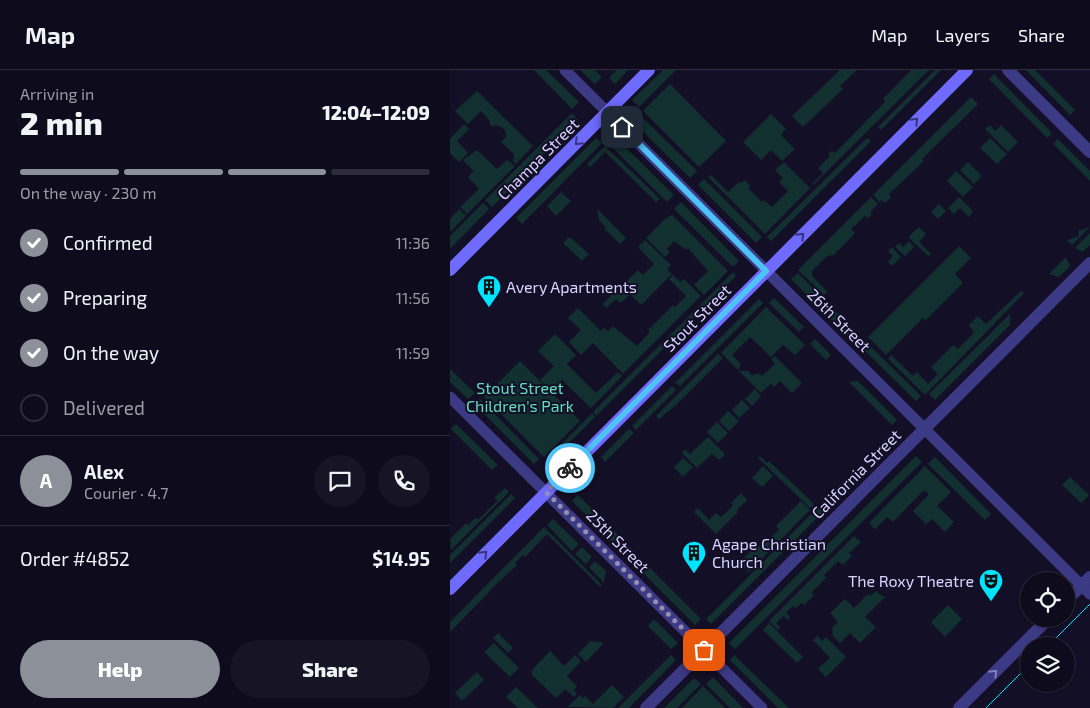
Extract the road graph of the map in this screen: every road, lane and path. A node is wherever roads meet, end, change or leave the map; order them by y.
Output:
1 (565, 70) edge
2 (649, 70) edge
3 (966, 70) edge
4 (1008, 70) edge
5 (607, 112) junction
6 (1090, 152) edge
7 (1090, 263) edge
8 (450, 270) edge
9 (766, 271) junction
10 (450, 396) edge
11 (925, 429) junction
12 (546, 492) junction
13 (1087, 585) edge
14 (450, 589) edge
15 (1075, 594) edge
16 (1040, 627) edge
17 (704, 650) junction
18 (646, 708) edge
19 (762, 708) edge
20 (959, 708) edge

1 - 5 street, 26th Street
2 - 5 main road, Champa Street
9 -> 3 main road, Stout Street
4 - 6 street
5 -> 8 main road, Champa Street
5 - 9 street, 26th Street
7 - 11 street, California Street
9 - 11 street, 26th Street
9 - 12 main road, Stout Street
10 - 12 street, 25th Street
11 - 13 street, 26th Street
11 - 17 street, California Street
14 -> 12 main road, Stout Street
12 - 17 street, 25th Street
13 - 15 street
20 -> 16 street
17 - 18 street, California Street
17 - 19 street, 25th Street

